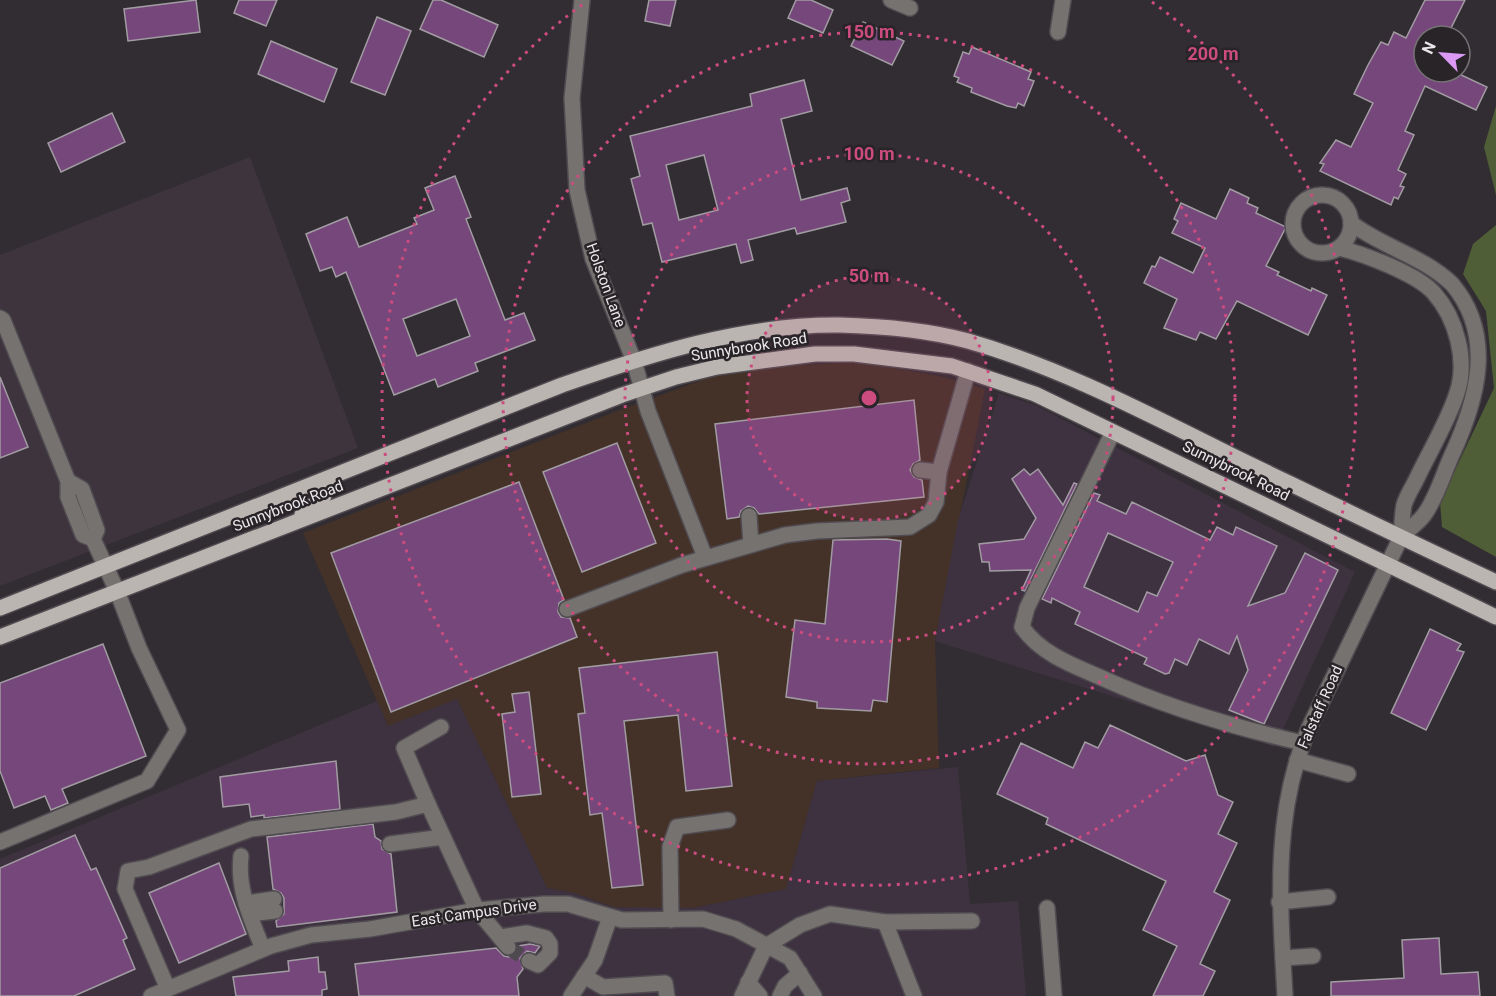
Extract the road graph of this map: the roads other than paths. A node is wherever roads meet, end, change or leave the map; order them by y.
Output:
1 (582, 0) edge
2 (891, 0) edge
3 (1063, 0) edge
4 (910, 8) dead end
5 (1058, 32) dead end
6 (1351, 223) junction
7 (1339, 248) junction
8 (0, 318) edge
9 (634, 361) junction
10 (968, 371) junction
11 (643, 388) junction
12 (1113, 432) junction
13 (920, 470) dead end
14 (939, 472) junction
15 (326, 481) junction
16 (749, 516) dead end
17 (296, 522) junction
18 (1401, 537) junction
19 (750, 543) junction
20 (705, 557) junction
21 (1387, 564) junction
22 (104, 566) junction
23 (1496, 582) edge
24 (117, 591) junction
25 (0, 608) edge
26 (567, 609) dead end
27 (1496, 617) edge
28 (0, 637) edge
29 (441, 728) dead end
30 (1303, 743) junction
31 (1298, 760) junction
32 (1348, 774) dead end
33 (428, 804) junction
34 (728, 820) dead end
35 (443, 837) junction
36 (0, 842) edge
37 (390, 844) dead end
38 (241, 856) dead end
39 (1328, 897) dead end
40 (1280, 902) junction
41 (275, 905) dead end
42 (1047, 908) dead end
43 (248, 909) junction
44 (477, 910) junction
45 (610, 917) junction
46 (671, 920) junction
47 (972, 921) dead end
48 (885, 922) junction
49 (766, 946) junction
50 (263, 949) junction
51 (1313, 956) dead end
52 (1283, 958) junction
53 (529, 961) dead end
54 (800, 973) junction
55 (584, 976) junction
56 (748, 982) junction
57 (168, 989) junction
58 (151, 996) edge
59 (571, 996) edge
60 (667, 996) edge
61 (742, 996) edge
62 (760, 996) edge
63 (780, 996) edge
64 (814, 996) edge
65 (914, 996) edge
66 (1054, 996) edge
67 (1285, 996) edge

1 - 9 street, Holston Lane
2 - 4 street
3 - 5 street
6 - 7 street
6 - 7 street, Falstaff Road
6 - 18 street, Falstaff Road
7 - 18 street, Falstaff Road
8 - 22 street
9 - 11 street, Holston Lane
9 - 15 main road, Sunnybrook Road
9 - 18 main road, Sunnybrook Road
10 - 11 main road, Sunnybrook Road
10 - 12 main road, Sunnybrook Road
10 - 14 street
11 - 17 main road, Sunnybrook Road
11 - 20 street, Holston Lane
12 - 21 main road, Sunnybrook Road
12 - 30 street
13 - 14 street
14 - 19 street
15 - 17 main road
15 - 22 main road, Sunnybrook Road
16 - 19 street
17 - 24 main road, Sunnybrook Road
18 - 21 street, Falstaff Road
18 - 23 main road, Sunnybrook Road
19 - 20 street
20 - 26 street
21 - 27 main road, Sunnybrook Road
21 - 30 street, Falstaff Road
22 - 24 street
22 - 25 main road, Sunnybrook Road
24 - 28 main road, Sunnybrook Road
24 - 36 street
29 - 33 street
30 - 31 street, Falstaff Road
31 - 32 street
31 - 40 street, Falstaff Road
33 - 35 street
33 - 57 street
34 - 46 street
35 - 37 street
35 - 44 street
38 - 43 street
39 - 40 street
40 - 52 street, Falstaff Road
41 - 43 street
42 - 66 street
43 - 50 street
44 - 45 street, East Campus Drive
44 - 50 street, East Campus Drive
44 - 53 street
45 - 46 street, East Campus Drive
45 - 55 street
46 - 49 street, East Campus Drive
47 - 48 street
48 - 49 street
48 - 65 street
49 - 54 street, East Campus Drive
49 - 56 street
50 - 57 street, East Campus Drive
51 - 52 street
52 - 67 street, Falstaff Road
54 - 63 street
54 - 64 street, East Campus Drive
55 - 59 street
55 - 60 street
56 - 61 street
56 - 62 street
57 - 58 street, East Campus Drive

